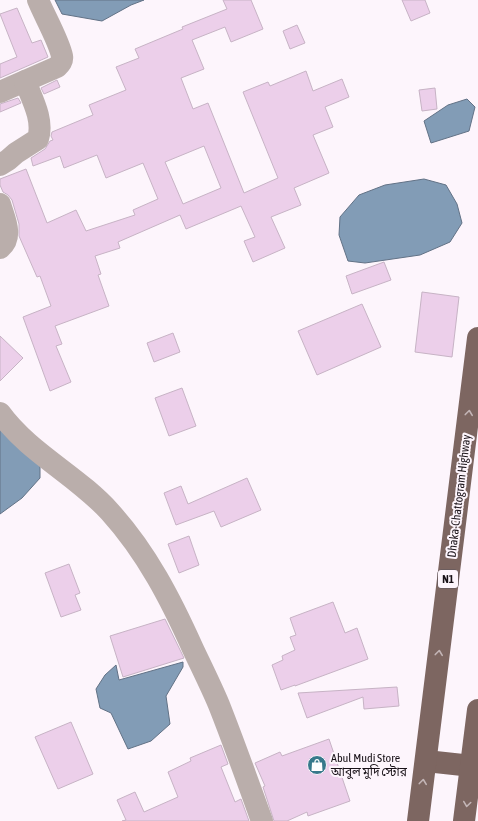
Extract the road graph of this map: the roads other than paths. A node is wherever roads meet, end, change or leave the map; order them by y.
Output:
1 (38, 0) edge
2 (25, 81) junction
3 (0, 92) edge
4 (0, 165) edge
5 (0, 204) edge
6 (0, 248) edge
7 (478, 338) edge
8 (0, 414) edge
9 (478, 710) edge
10 (426, 761) junction
11 (473, 778) edge
12 (262, 821) edge
13 (418, 821) edge
14 (464, 821) edge

1 - 2 street
2 - 3 street
2 - 4 street
5 - 6 street
10 -> 7 highway, Dhaka-Chattogram Highway / N1
8 - 12 street
9 - 11 highway
10 - 11 highway
13 -> 10 highway, Dhaka-Chattogram Highway / N1
11 -> 14 highway

